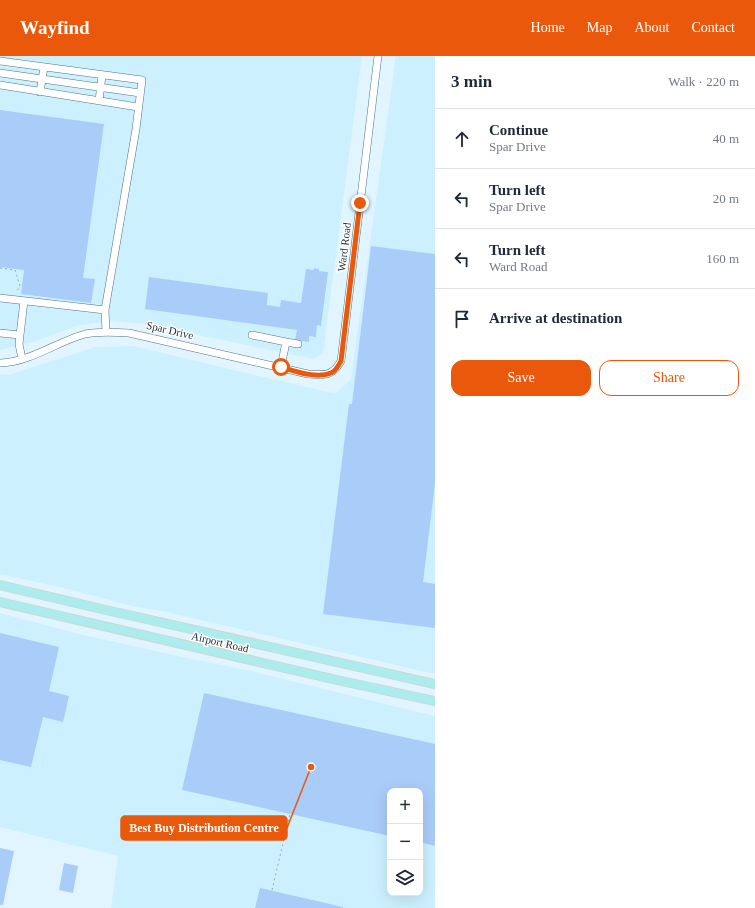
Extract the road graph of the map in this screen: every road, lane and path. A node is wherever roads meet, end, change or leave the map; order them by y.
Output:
1 (378, 56) edge
2 (0, 61) edge
3 (44, 66) junction
4 (0, 73) edge
5 (102, 74) junction
6 (42, 79) junction
7 (0, 85) edge
8 (100, 87) junction
9 (40, 92) junction
10 (140, 93) junction
11 (98, 101) junction
12 (138, 107) junction
13 (0, 268) edge
14 (0, 298) edge
15 (14, 300) junction
16 (24, 301) junction
17 (105, 310) junction
18 (106, 332) junction
19 (0, 333) edge
20 (20, 335) junction
21 (252, 335) dead end
22 (286, 342) junction
23 (298, 344) dead end
24 (22, 359) junction
25 (0, 363) edge
26 (281, 367) junction
27 (337, 368) joint
28 (0, 585) edge
29 (0, 602) edge
30 (435, 684) edge
31 (435, 701) edge
32 (290, 814) dead end
33 (272, 890) dead end

1 - 27 street, Ward Road
2 - 3 street
3 - 5 street
3 - 6 street
4 - 6 street
5 - 8 street
5 - 10 street
6 - 8 street
6 - 9 street
7 - 9 street
8 - 10 street
8 - 11 street
9 - 11 street
10 - 12 street
11 - 12 street
12 - 17 street
13 - 15 path
14 - 15 street
15 - 16 street
16 - 17 street
16 - 20 street
17 - 18 street
18 - 24 street, Spar Drive
18 - 26 street, Spar Drive
19 - 20 street
20 - 24 street
21 - 22 street
22 - 23 street
22 - 26 street
24 - 25 street, Spar Drive
26 - 27 street, Spar Drive
28 - 30 main road, Airport Road
29 - 31 main road, Airport Road
32 - 33 path

